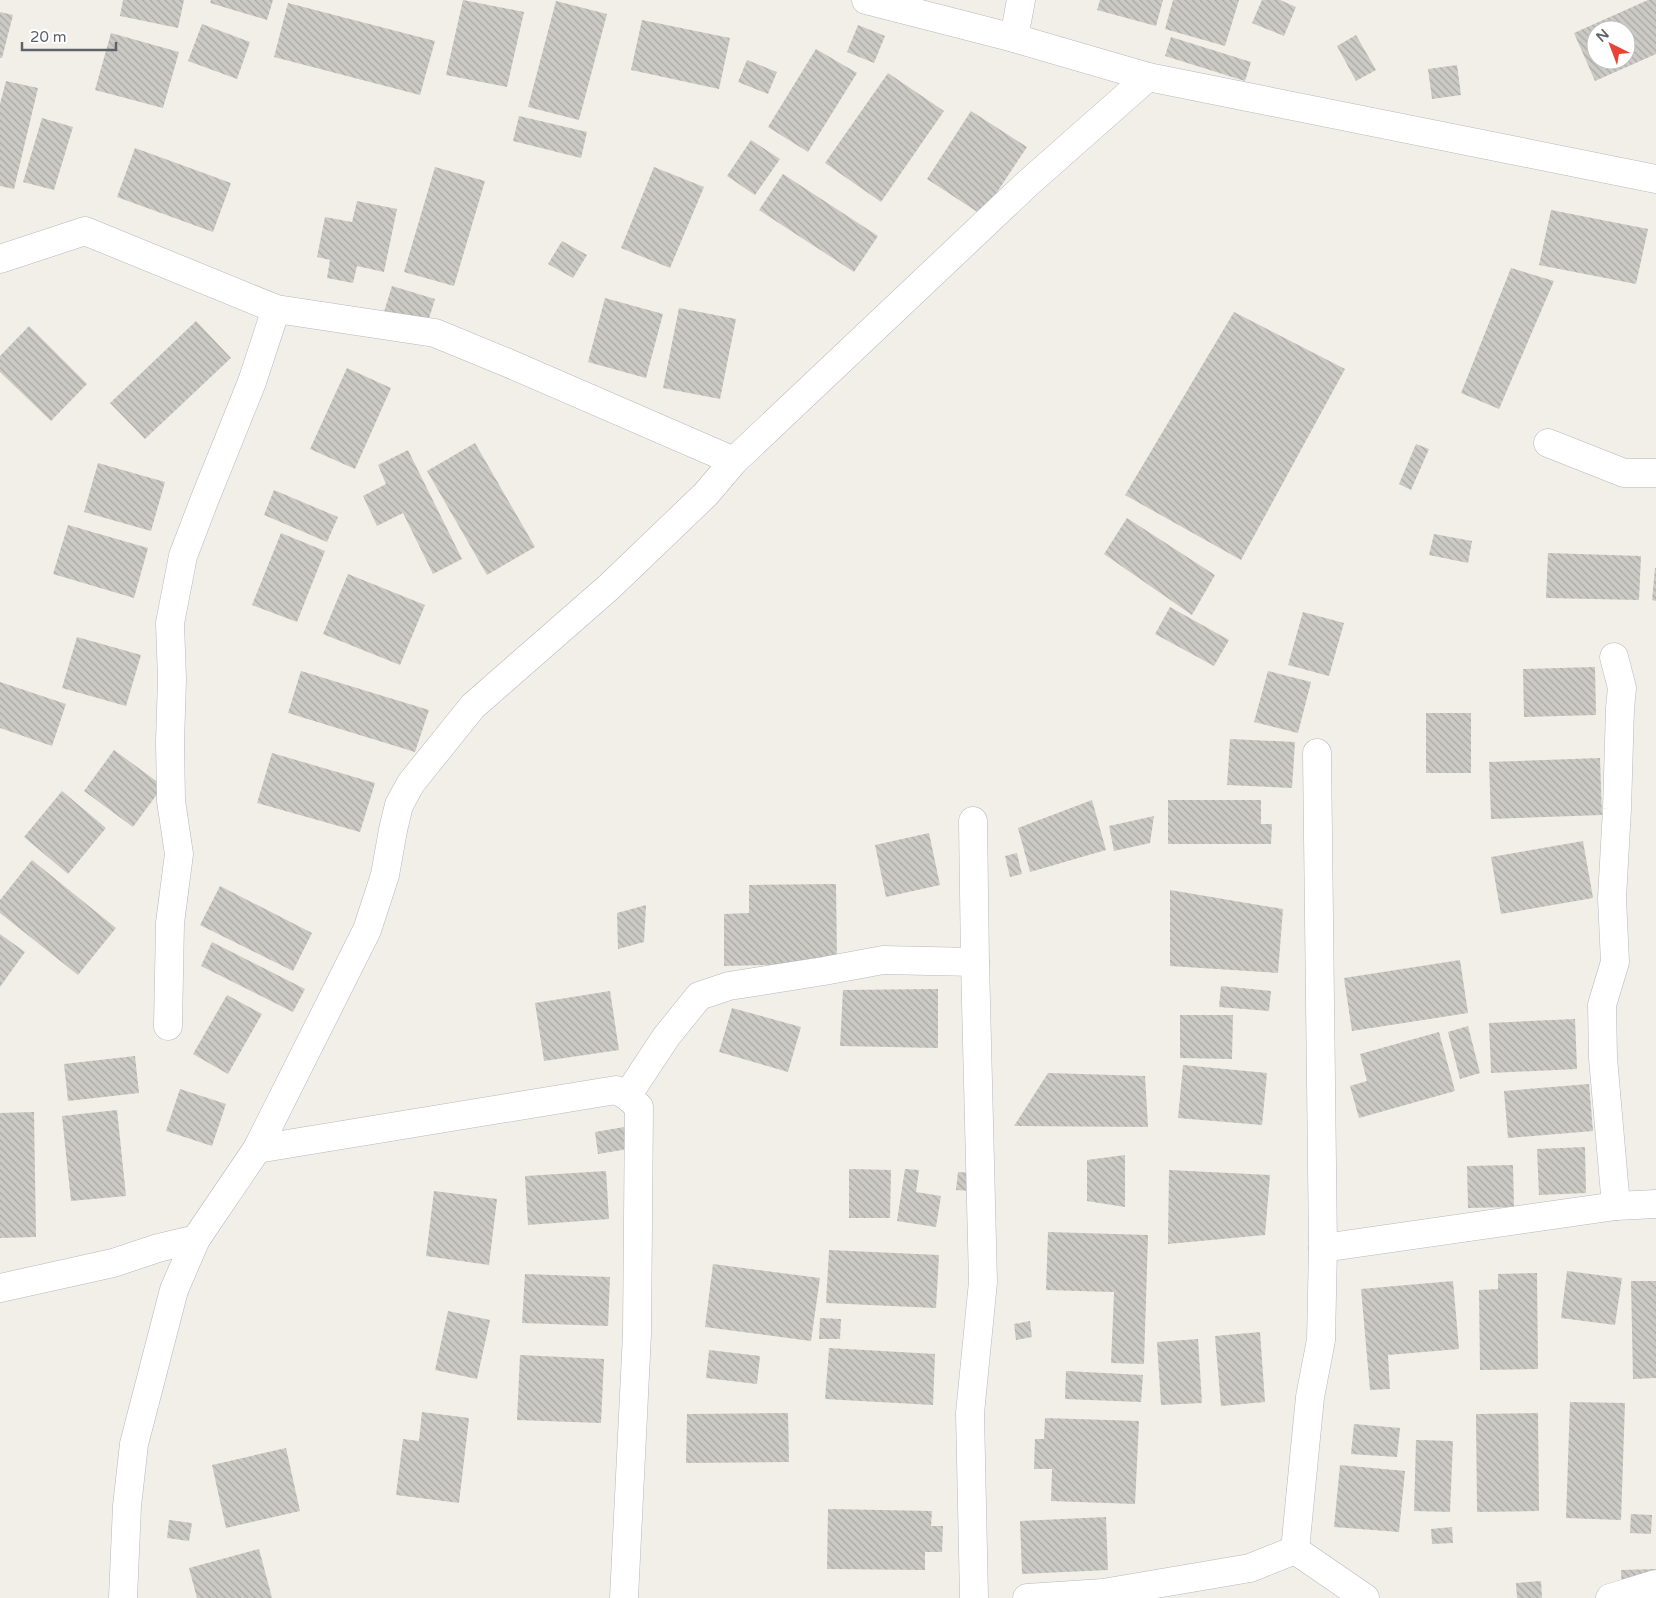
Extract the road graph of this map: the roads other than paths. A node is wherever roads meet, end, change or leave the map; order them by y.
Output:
1 (866, 0) edge
2 (1021, 0) edge
3 (1014, 38) junction
4 (1148, 77) junction
5 (1656, 179) edge
6 (0, 259) edge
7 (276, 309) junction
8 (1548, 443) dead end
9 (734, 462) junction
10 (1656, 473) edge
11 (1614, 657) dead end
12 (1317, 753) dead end
13 (974, 821) dead end
14 (975, 962) junction
15 (168, 1026) dead end
16 (627, 1096) junction
17 (256, 1149) junction
18 (1656, 1204) edge
19 (1616, 1206) junction
20 (196, 1239) junction
21 (1323, 1248) junction
22 (0, 1288) edge
23 (1295, 1550) junction
24 (1656, 1584) edge
25 (124, 1598) edge
26 (624, 1598) edge
27 (974, 1598) edge
28 (1027, 1598) edge
29 (1365, 1598) edge
30 (1610, 1598) edge

1 - 3 street
2 - 3 street
3 - 4 street
4 - 5 street
4 - 9 street
6 - 7 street
7 - 9 street
7 - 15 street
8 - 10 street
9 - 17 street
11 - 19 street
12 - 21 street
13 - 14 street
14 - 16 street
14 - 27 street
16 - 17 street
16 - 26 street
17 - 20 street
18 - 19 street
19 - 21 street
20 - 22 street
20 - 25 street
21 - 23 street
23 - 28 street
23 - 29 street
24 - 30 street

